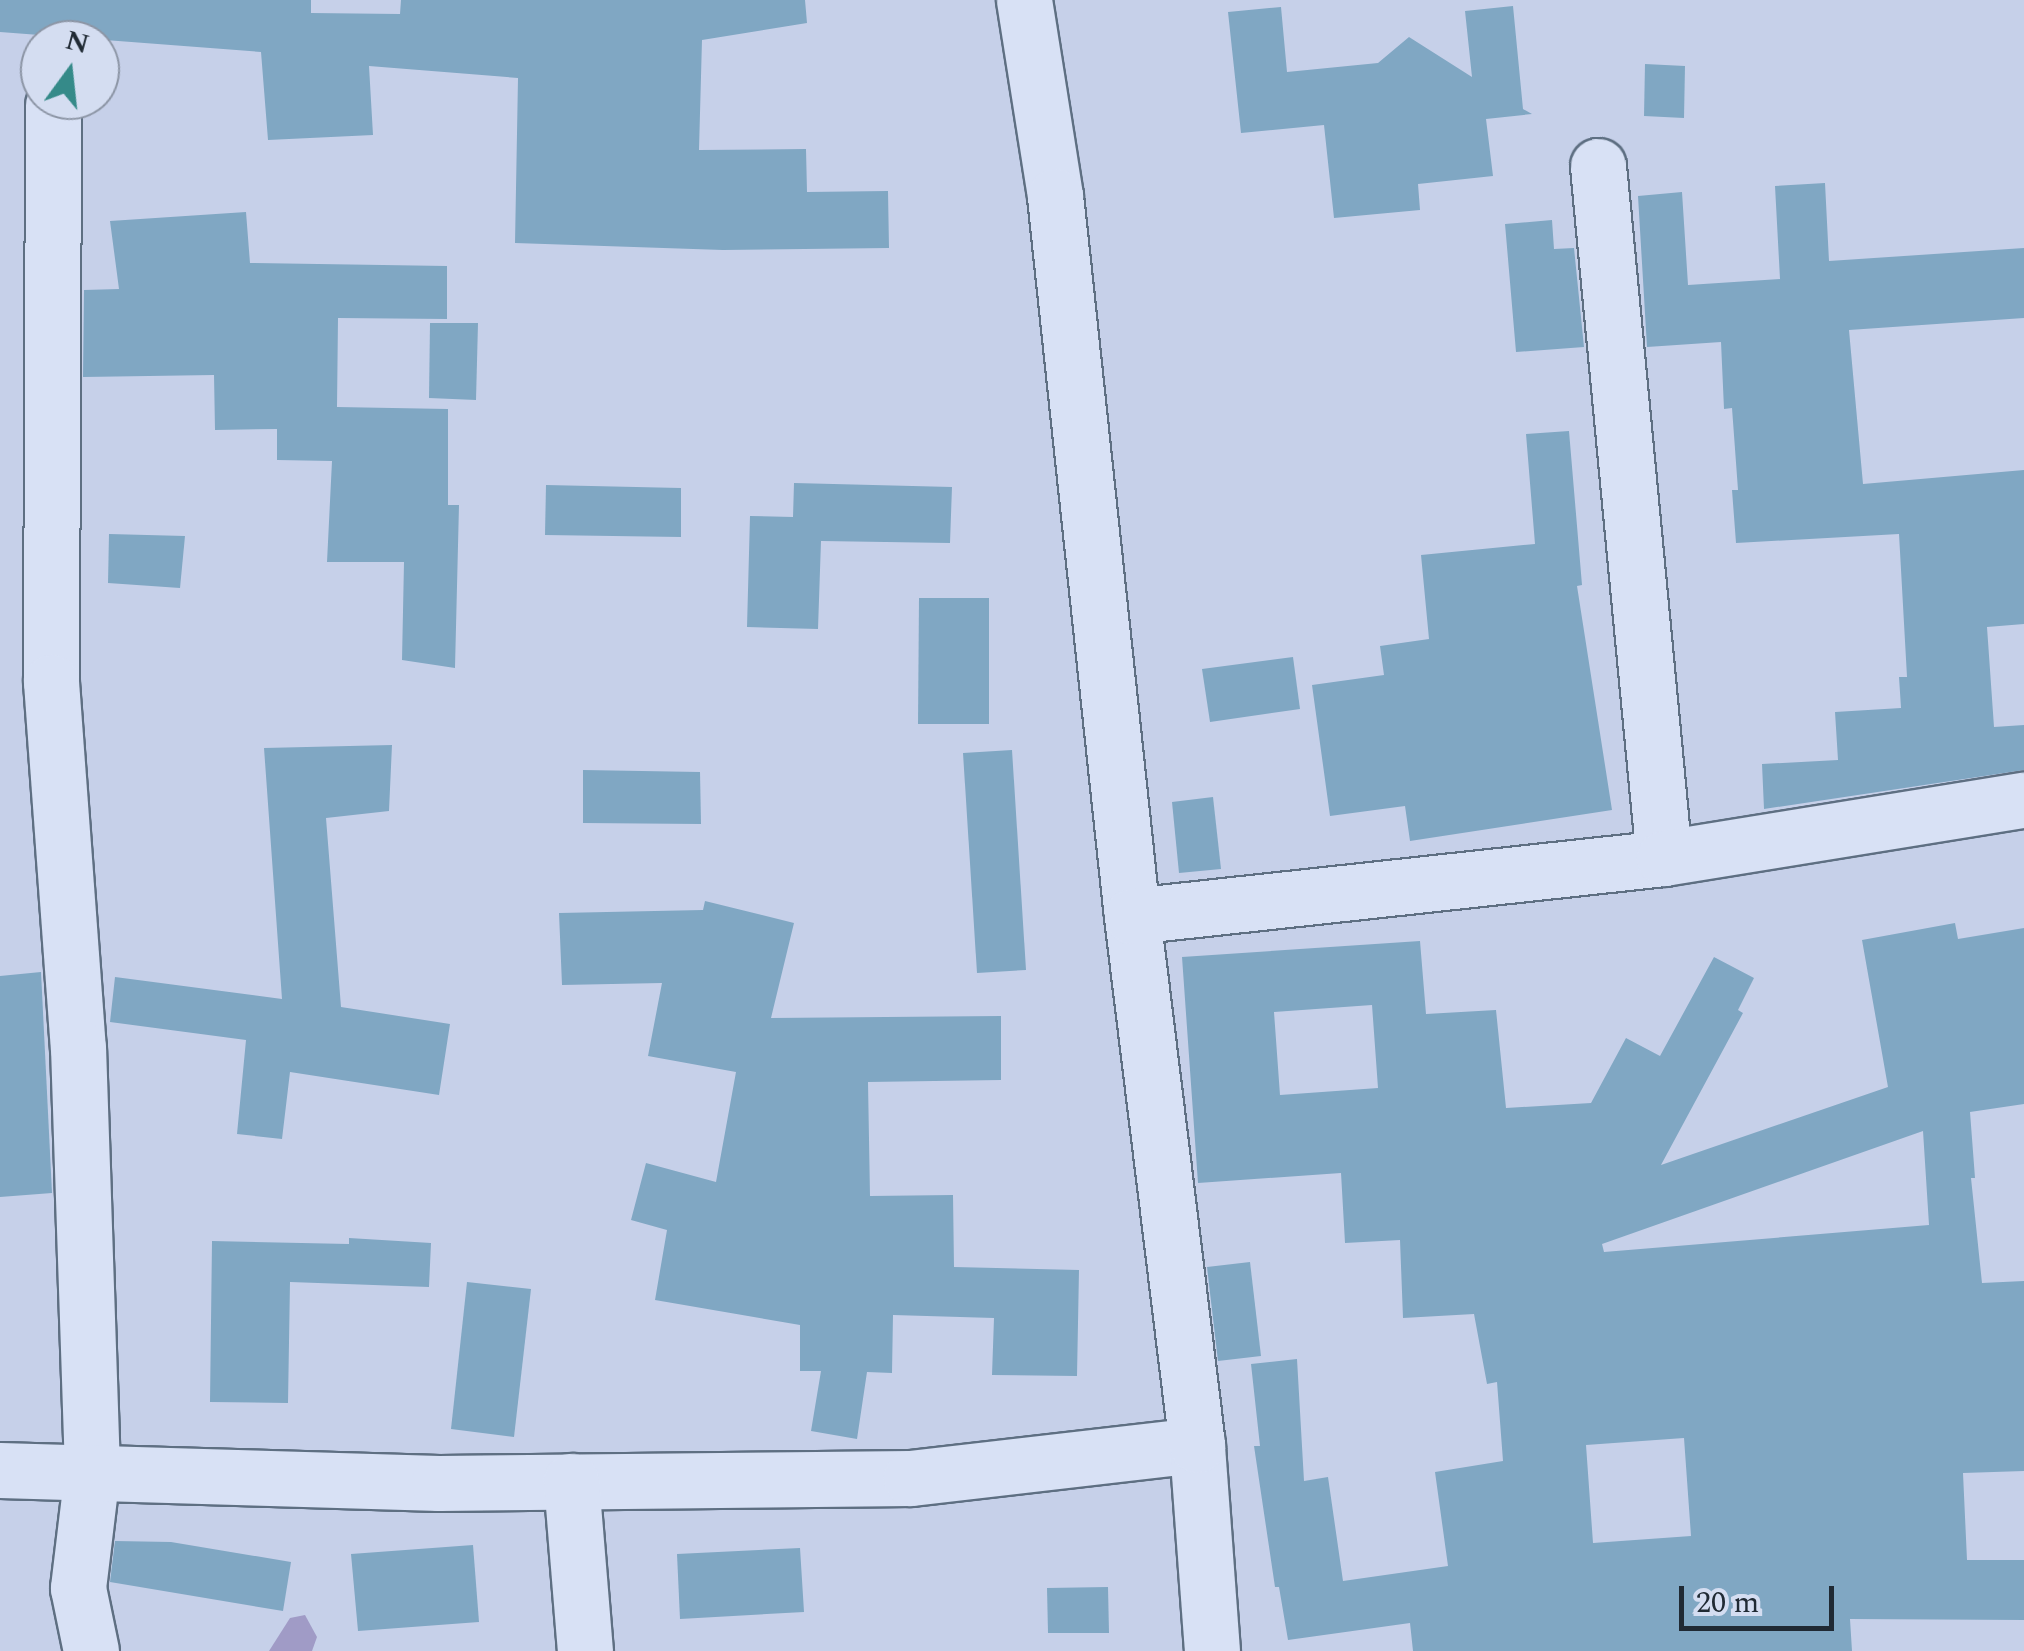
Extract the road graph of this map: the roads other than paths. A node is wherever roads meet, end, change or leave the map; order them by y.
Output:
1 (1024, 0) edge
2 (52, 120) edge
3 (1598, 166) dead end
4 (2024, 800) edge
5 (1664, 858) junction
6 (1132, 916) junction
7 (1198, 1445) junction
8 (0, 1470) edge
9 (92, 1472) junction
10 (571, 1481) junction
11 (91, 1651) edge
12 (585, 1651) edge
13 (1212, 1651) edge

1 - 6 street
2 - 9 street
3 - 5 street
4 - 5 street
5 - 6 street
6 - 7 street
7 - 10 street
7 - 13 street
8 - 9 street
9 - 10 street
9 - 11 street
10 - 12 street

